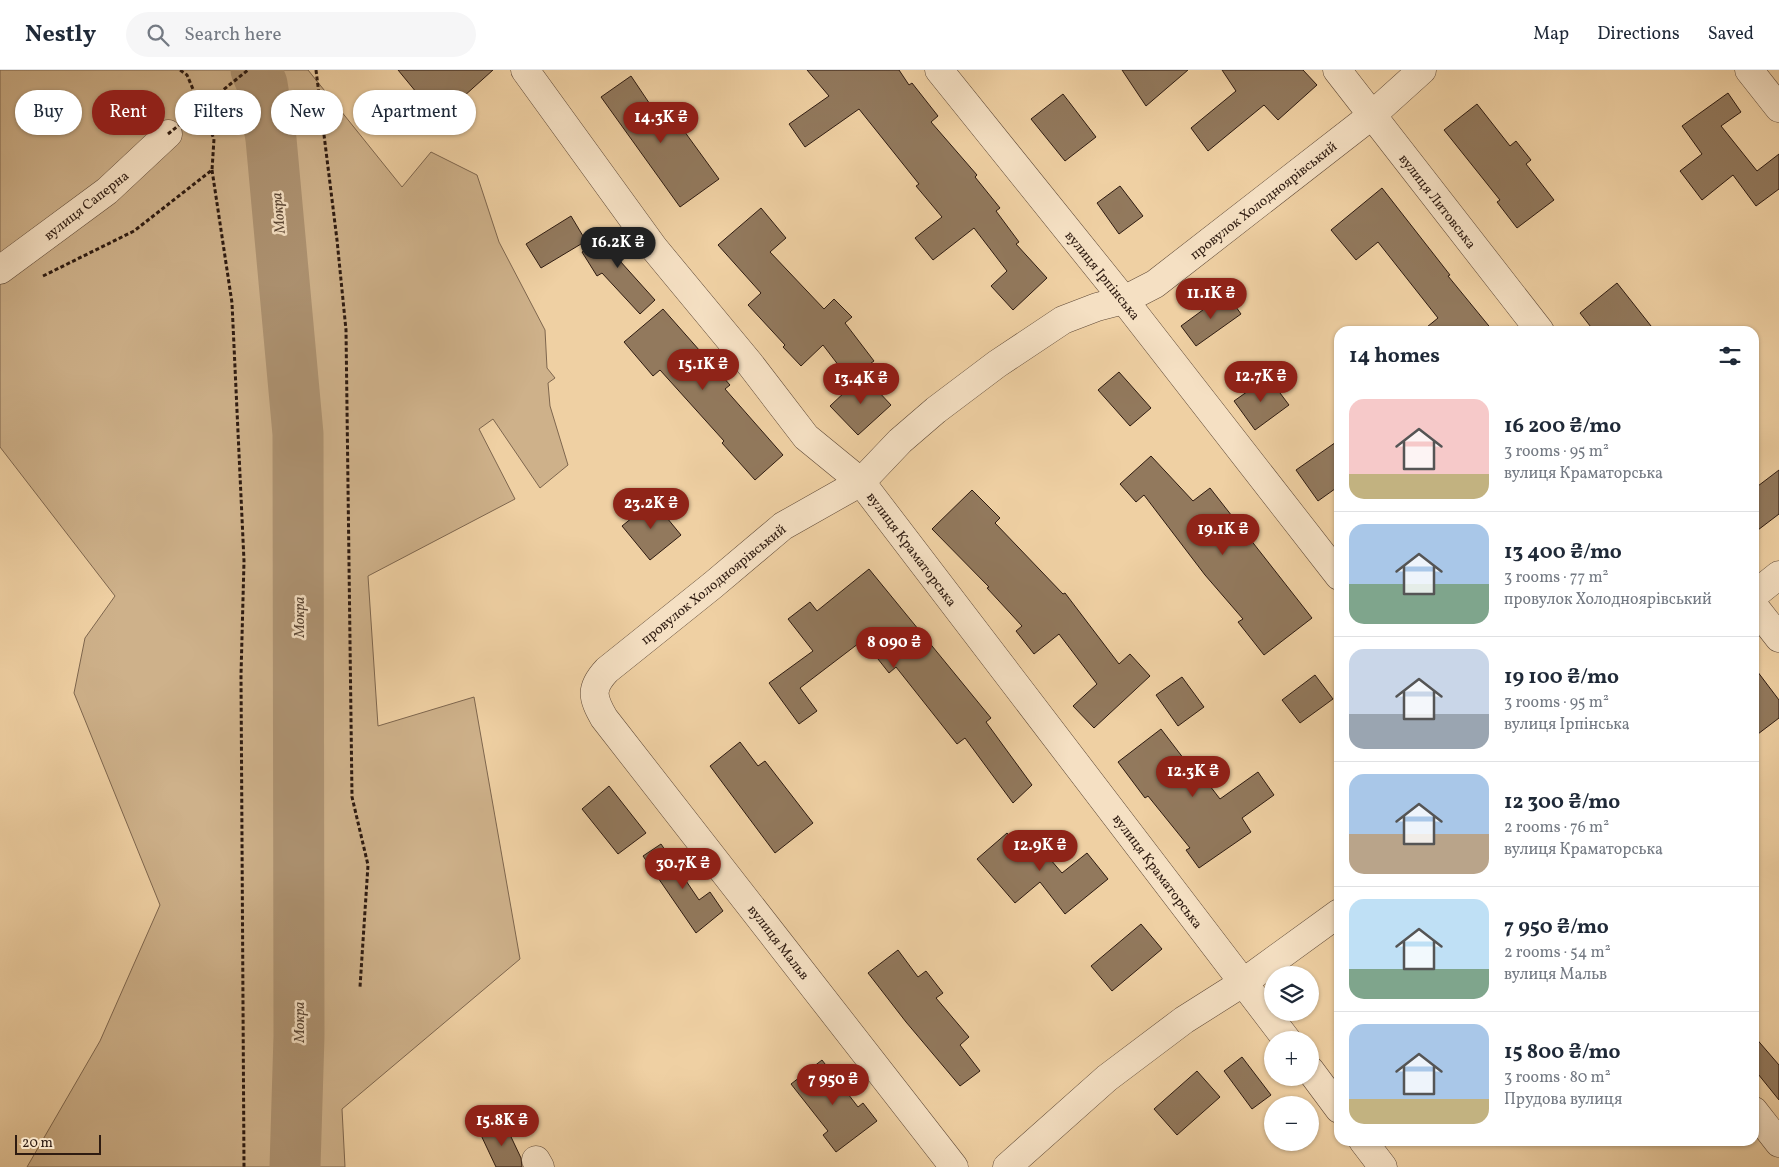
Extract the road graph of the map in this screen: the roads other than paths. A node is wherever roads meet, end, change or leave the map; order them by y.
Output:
1 (525, 70) edge
2 (939, 70) edge
3 (1337, 70) edge
4 (1422, 70) edge
5 (1749, 70) edge
6 (1779, 108) edge
7 (1371, 116) junction
8 (168, 134) road end
9 (0, 270) edge
10 (1124, 300) junction
11 (1536, 326) edge
12 (861, 482) junction
13 (1334, 570) edge
14 (1779, 575) edge
15 (1759, 591) edge
16 (1759, 612) edge
17 (1779, 638) edge
18 (604, 718) joint
19 (1334, 917) edge
20 (1244, 982) junction
21 (1280, 1031) edge
22 (1319, 1082) edge
23 (1334, 1102) edge
24 (1759, 1117) edge
25 (1779, 1143) edge
26 (1367, 1146) edge
27 (954, 1167) edge
28 (1007, 1167) edge
29 (1383, 1167) edge

1 - 12 street, вулиця Краматорська
2 - 10 street, вулиця Ірпінська
3 - 7 street, вулиця Литовська
4 - 7 street, провулок Холодноярівський
5 - 6 street
7 - 10 street, провулок Холодноярівський
7 - 11 street, вулиця Литовська
8 - 9 street, вулиця Саперна
10 - 12 street, провулок Холодноярівський
10 - 13 street, вулиця Ірпінська
12 - 18 street, провулок Холодноярівський
12 - 20 street, вулиця Краматорська
14 - 15 street
16 - 17 street
18 - 27 street, вулиця Мальв
19 - 20 street
20 - 21 street, вулиця Краматорська
20 - 28 street
22 - 23 street
24 - 25 street
26 - 29 street

